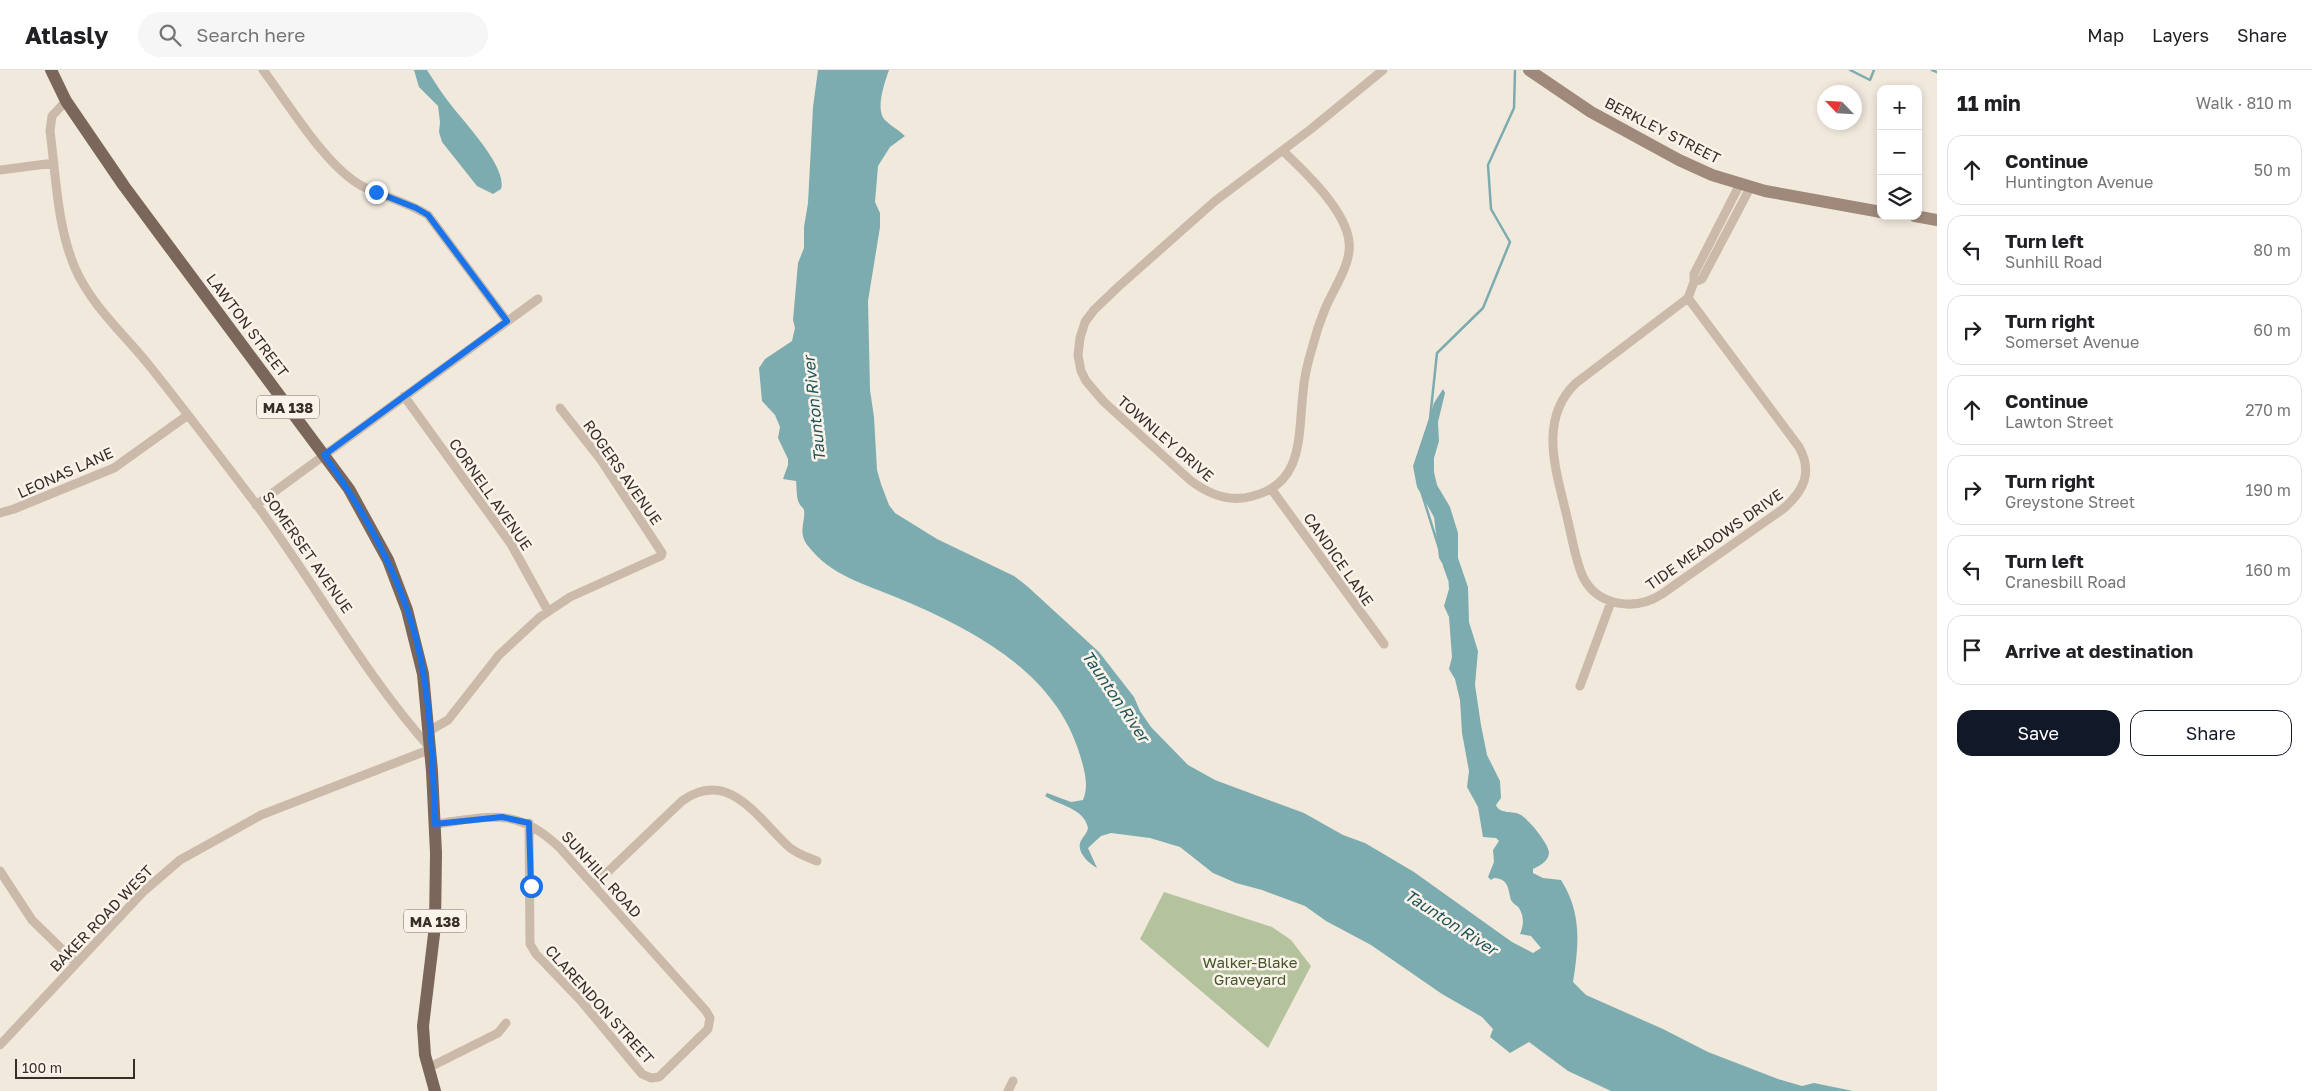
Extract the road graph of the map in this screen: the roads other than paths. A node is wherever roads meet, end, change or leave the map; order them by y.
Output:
1 (51, 70) edge
2 (263, 70) edge
3 (1383, 70) edge
4 (1529, 70) edge
5 (66, 101) junction
6 (1283, 151) junction
7 (54, 163) junction
8 (0, 170) edge
9 (1745, 186) junction
10 (1877, 211) edge
11 (1922, 217) edge
12 (1937, 220) edge
13 (1688, 298) junction
14 (538, 299) dead end
15 (507, 321) junction
16 (404, 396) junction
17 (560, 408) dead end
18 (188, 415) junction
19 (324, 455) junction
20 (1272, 490) junction
21 (256, 505) junction
22 (0, 513) edge
23 (1611, 602) junction
24 (548, 611) junction
25 (1384, 644) dead end
26 (1580, 686) dead end
27 (429, 731) junction
28 (431, 750) junction
29 (529, 823) junction
30 (435, 824) junction
31 (817, 861) dead end
32 (0, 871) edge
33 (594, 885) junction
34 (76, 962) junction
35 (506, 1023) dead end
36 (0, 1045) edge
37 (428, 1068) junction
38 (651, 1078) joint
39 (1013, 1080) dead end
40 (435, 1091) edge
41 (1008, 1091) edge

1 - 5 main road, MA 138
2 - 15 street
3 - 6 street, TOWNLEY DRIVE
4 - 9 main road, BERKLEY STREET
5 - 7 street, SOMERSET AVENUE
5 - 19 main road, LAWTON STREET / MA 138
6 - 20 street
6 - 20 street, TOWNLEY DRIVE
7 - 8 street
7 - 18 street, SOMERSET AVENUE
9 - 10 main road, BERKLEY STREET
9 - 13 street
11 - 12 main road
13 - 23 street
13 - 23 street, TIDE MEADOWS DRIVE
14 - 15 street
15 - 16 street
16 - 19 street
16 - 24 street, CORNELL AVENUE
17 - 24 street, ROGERS AVENUE
18 - 21 street, SOMERSET AVENUE
18 - 22 street, LEONAS LANE
19 - 21 street
19 - 27 main road, LAWTON STREET / MA 138
20 - 25 street, CANDICE LANE
21 - 28 street, SOMERSET AVENUE
23 - 26 street
24 - 27 street
27 - 28 main road, LAWTON STREET / MA 138
28 - 30 main road, MA 138
28 - 34 street, BAKER ROAD WEST
29 - 30 street, SUNHILL ROAD
29 - 33 street, SUNHILL ROAD
29 - 38 street, CLARENDON STREET
30 - 37 main road, MA 138
31 - 33 street
32 - 34 street
33 - 38 street, SUNHILL ROAD
34 - 36 street, BAKER ROAD WEST
35 - 37 street
37 - 40 main road, MA 138
39 - 41 street

